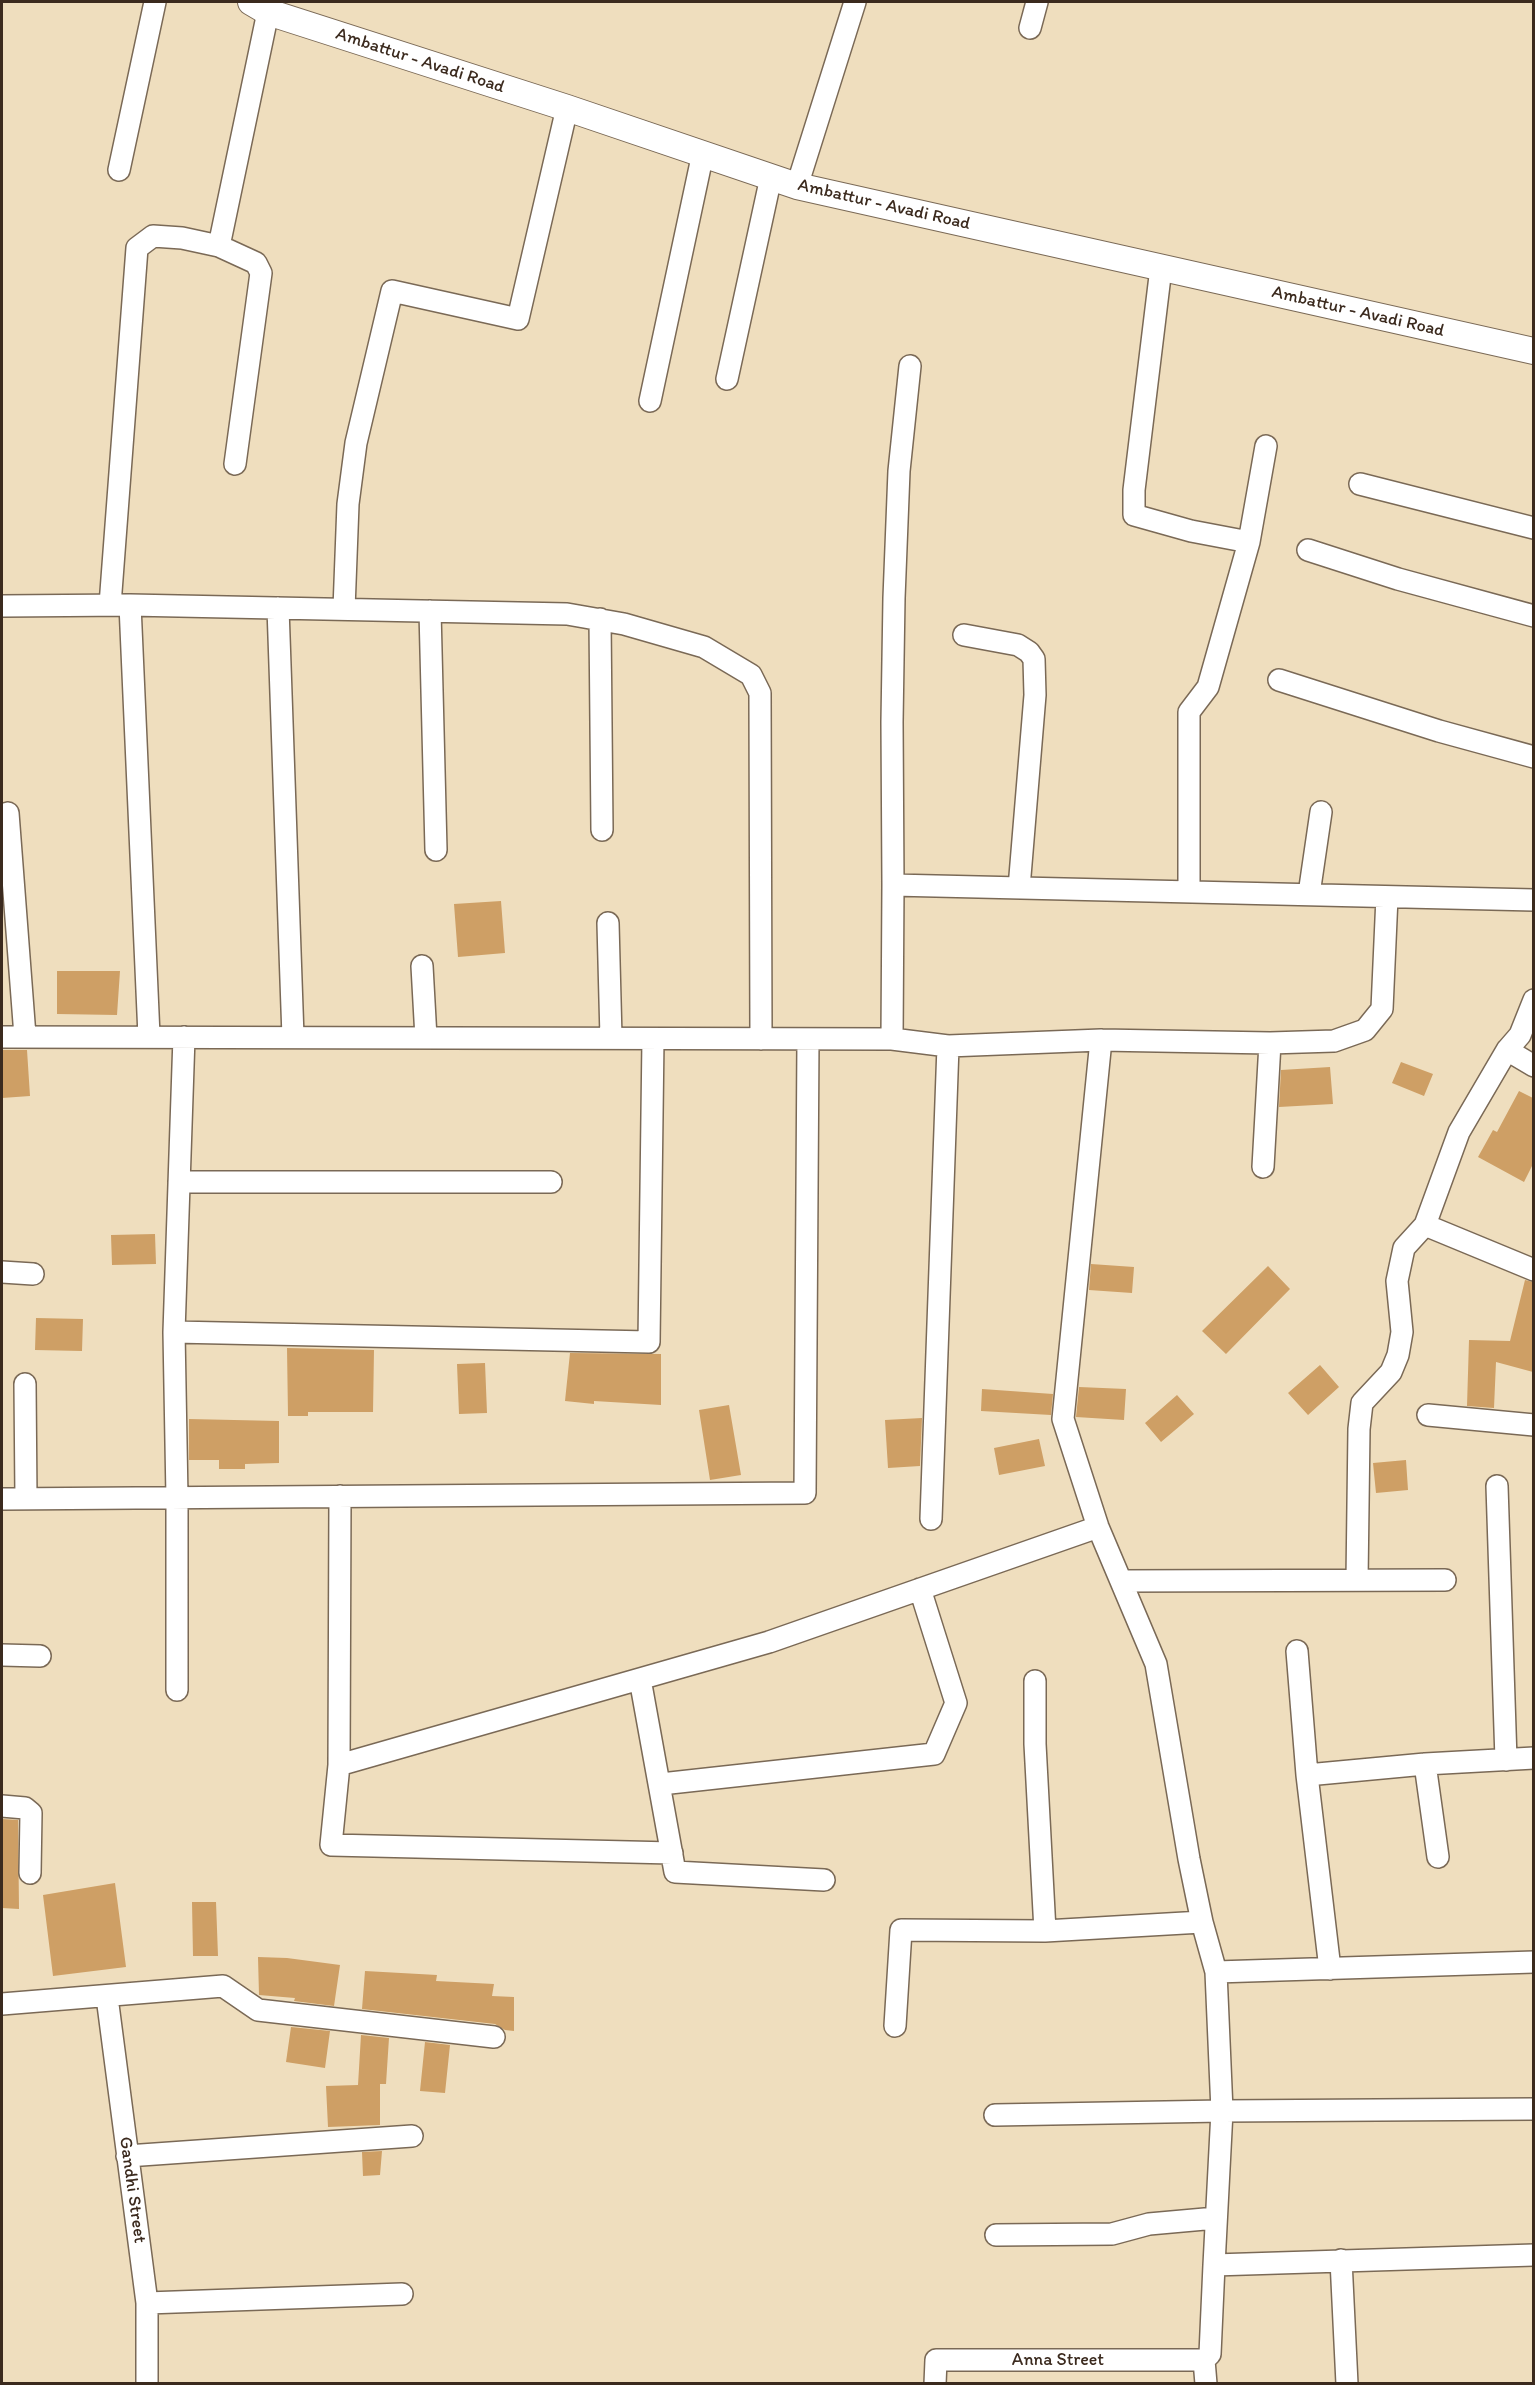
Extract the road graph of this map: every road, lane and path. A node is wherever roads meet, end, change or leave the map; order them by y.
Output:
1 (155, 2) edge
2 (855, 2) edge
3 (1037, 2) edge
4 (260, 7) edge
5 (1030, 28) dead end
6 (567, 108) junction
7 (703, 153) junction
8 (119, 170) dead end
9 (771, 177) junction
10 (797, 186) junction
11 (219, 246) junction
12 (1161, 268) junction
13 (1533, 351) edge
14 (910, 366) dead end
15 (727, 380) dead end
16 (650, 401) dead end
17 (1266, 446) dead end
18 (235, 464) dead end
19 (1360, 484) dead end
20 (1533, 528) edge
21 (1249, 542) junction
22 (1308, 550) dead end
23 (120, 605) junction
24 (2, 606) edge
25 (278, 608) junction
26 (344, 609) junction
27 (430, 611) junction
28 (1533, 616) edge
29 (600, 619) junction
30 (964, 635) dead end
31 (1279, 680) dead end
32 (1533, 757) edge
33 (1321, 812) dead end
34 (8, 813) dead end
35 (602, 830) dead end
36 (436, 850) dead end
37 (893, 885) junction
38 (1019, 888) junction
39 (1189, 891) junction
40 (1309, 894) junction
41 (1387, 897) junction
42 (1533, 900) edge
43 (608, 923) dead end
44 (422, 966) dead end
45 (1533, 1000) edge
46 (25, 1036) junction
47 (149, 1036) junction
48 (2, 1037) edge
49 (184, 1037) junction
50 (292, 1037) junction
51 (426, 1038) junction
52 (611, 1038) junction
53 (653, 1038) junction
54 (761, 1039) junction
55 (808, 1039) junction
56 (892, 1039) junction
57 (1101, 1040) junction
58 (1270, 1043) junction
59 (948, 1046) junction
60 (1507, 1050) junction
61 (1533, 1065) edge
62 (1263, 1167) dead end
63 (179, 1182) junction
64 (551, 1182) dead end
65 (1425, 1226) junction
66 (1533, 1270) edge
67 (2, 1272) edge
68 (33, 1274) dead end
69 (174, 1332) junction
70 (25, 1383) dead end
71 (1428, 1415) dead end
72 (1533, 1425) edge
73 (1497, 1486) dead end
74 (340, 1496) junction
75 (177, 1498) junction
76 (2, 1499) edge
77 (26, 1499) junction
78 (931, 1519) dead end
79 (1098, 1527) junction
80 (1357, 1580) junction
81 (1445, 1580) dead end
82 (1121, 1581) junction
83 (920, 1590) junction
84 (1297, 1652) dead end
85 (2, 1655) edge
86 (40, 1656) dead end
87 (640, 1679) junction
88 (1035, 1681) dead end
89 (177, 1690) dead end
90 (1533, 1758) edge
91 (1506, 1760) junction
92 (1425, 1764) junction
93 (339, 1765) junction
94 (1307, 1775) junction
95 (661, 1784) junction
96 (2, 1806) edge
97 (672, 1853) junction
98 (1438, 1857) dead end
99 (30, 1873) dead end
100 (824, 1880) dead end
101 (1202, 1922) junction
102 (1045, 1931) junction
103 (1533, 1962) edge
104 (1330, 1969) junction
105 (1216, 1972) junction
106 (107, 1997) junction
107 (2, 2004) edge
108 (895, 2026) dead end
109 (494, 2037) dead end
110 (1533, 2109) edge
111 (1222, 2111) junction
112 (995, 2115) dead end
113 (412, 2136) dead end
114 (127, 2156) junction
115 (1216, 2218) junction
116 (996, 2235) dead end
117 (1533, 2255) edge
118 (1341, 2260) junction
119 (1214, 2265) junction
120 (402, 2294) dead end
121 (147, 2303) junction
122 (1204, 2360) junction
123 (147, 2384) edge
124 (935, 2384) edge
125 (1206, 2384) edge
126 (1347, 2384) edge

1 - 8 street
2 - 10 street
3 - 5 street
4 - 6 street, Ambattur - Avadi Road
4 - 11 street
6 - 7 street, Ambattur - Avadi Road
6 - 26 street
7 - 9 street, Ambattur - Avadi Road
7 - 16 street
9 - 10 street, Ambattur - Avadi Road
9 - 15 street
10 - 12 street, Ambattur - Avadi Road
11 - 18 street
11 - 23 street
12 - 13 street, Ambattur - Avadi Road
12 - 21 street
14 - 37 street
17 - 21 street
19 - 20 street
21 - 39 street
22 - 28 street
23 - 24 street
23 - 25 street
23 - 47 street
25 - 26 street
25 - 50 street
26 - 27 street
27 - 29 street
27 - 36 street
29 - 35 street
29 - 54 street
30 - 38 street
31 - 32 street
33 - 40 street
34 - 46 street
37 - 38 street
37 - 56 street
38 - 39 street
39 - 40 street
40 - 41 street
41 - 42 street
41 - 58 street
43 - 52 street
44 - 51 street
45 - 60 street
46 - 47 street
46 - 48 street
47 - 49 street
49 - 50 street
49 - 63 street
50 - 51 street
51 - 52 street
52 - 53 street
53 - 54 street
53 - 69 street
54 - 55 street
55 - 56 street
55 - 74 street
56 - 59 street
57 - 58 street
57 - 59 street
57 - 79 street
58 - 62 street
59 - 78 street
60 - 61 street
60 - 65 street
63 - 64 street
63 - 69 street
65 - 66 street
65 - 80 street
67 - 68 street
69 - 75 street
70 - 77 street
71 - 72 street
73 - 91 street
74 - 75 street
74 - 93 street
75 - 77 street
75 - 89 street
76 - 77 street
79 - 82 street
79 - 83 street
80 - 81 street
80 - 82 street
82 - 101 street
83 - 87 street
83 - 95 street
84 - 94 street
85 - 86 street
87 - 93 street
87 - 95 street
88 - 102 street
90 - 91 street
91 - 92 street
92 - 94 street
92 - 98 street
93 - 97 street
94 - 104 street
95 - 97 street
96 - 99 street
97 - 100 street
101 - 102 street
101 - 105 street
102 - 108 street
103 - 104 street
104 - 105 street
105 - 111 street
106 - 107 street
106 - 109 street
106 - 114 street, Gandhi Street
110 - 111 street
111 - 112 street
111 - 115 street
113 - 114 street
114 - 121 street, Gandhi Street
115 - 116 street
115 - 119 street
117 - 118 street
118 - 119 street
118 - 126 street
119 - 122 street
120 - 121 street
121 - 123 street, Gandhi Street
122 - 124 street, Anna Street
122 - 125 street

